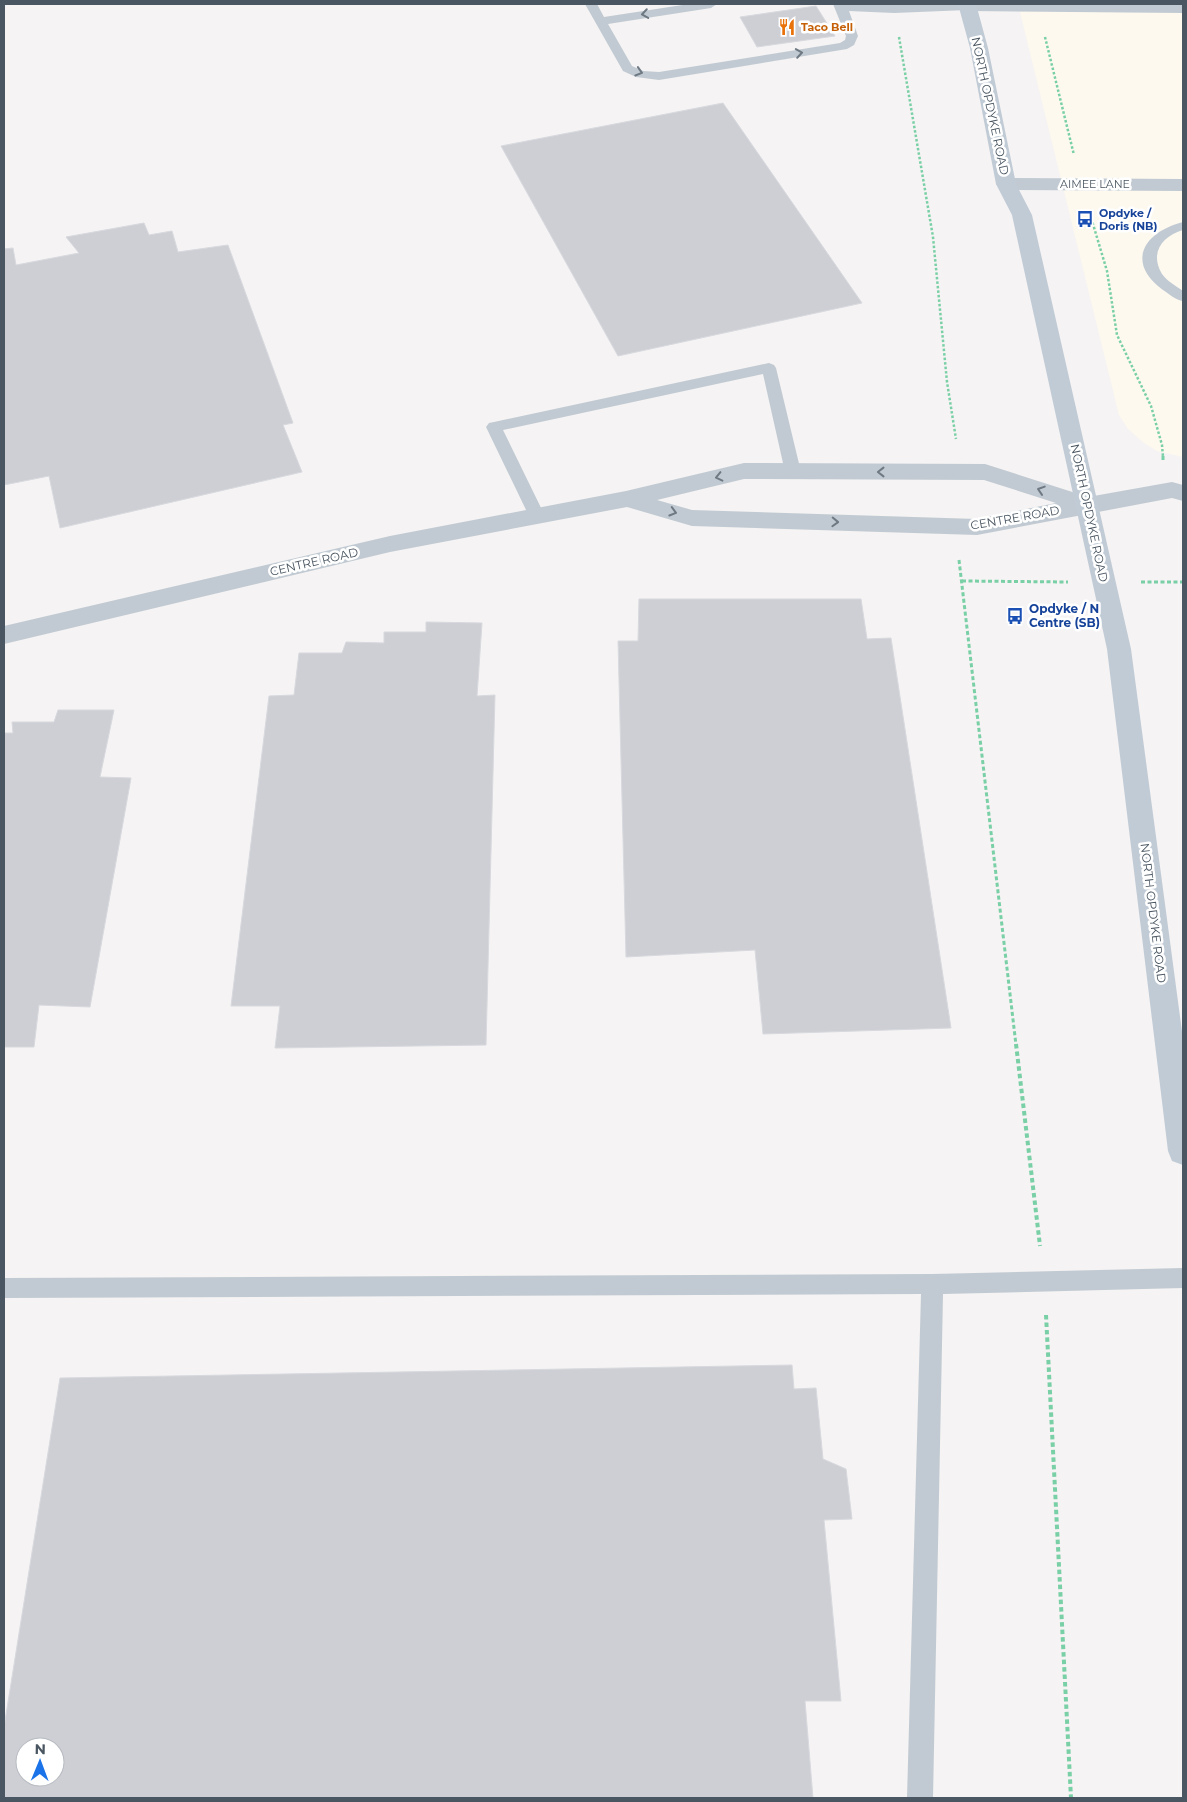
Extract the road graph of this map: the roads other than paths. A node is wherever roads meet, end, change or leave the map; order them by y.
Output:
1 (591, 4) edge
2 (711, 4) edge
3 (967, 5) edge
4 (841, 6) edge
5 (1183, 8) edge
6 (602, 21) junction
7 (1006, 184) junction
8 (1183, 185) edge
9 (1183, 226) edge
10 (1183, 297) edge
11 (793, 472) junction
12 (1183, 493) edge
13 (626, 499) junction
14 (1087, 504) junction
15 (538, 516) junction
16 (4, 635) edge
17 (1183, 1151) edge
18 (1183, 1278) edge
19 (932, 1284) junction
20 (4, 1288) edge
21 (920, 1798) edge

1 - 6 lane
2 -> 6 lane
3 - 4 lane
3 - 5 street
3 - 7 main road, NORTH OPDYKE ROAD
6 -> 4 lane
7 - 8 street, AIMEE LANE
7 - 14 main road, NORTH OPDYKE ROAD
9 - 10 lane
11 -> 13 street, CENTRE ROAD
14 -> 11 street, CENTRE ROAD
11 - 15 lane
12 - 14 street
13 -> 14 street, CENTRE ROAD
13 - 15 street, CENTRE ROAD
14 - 17 main road, NORTH OPDYKE ROAD
15 - 16 street, CENTRE ROAD
18 - 19 lane
19 - 20 lane
19 - 21 lane

